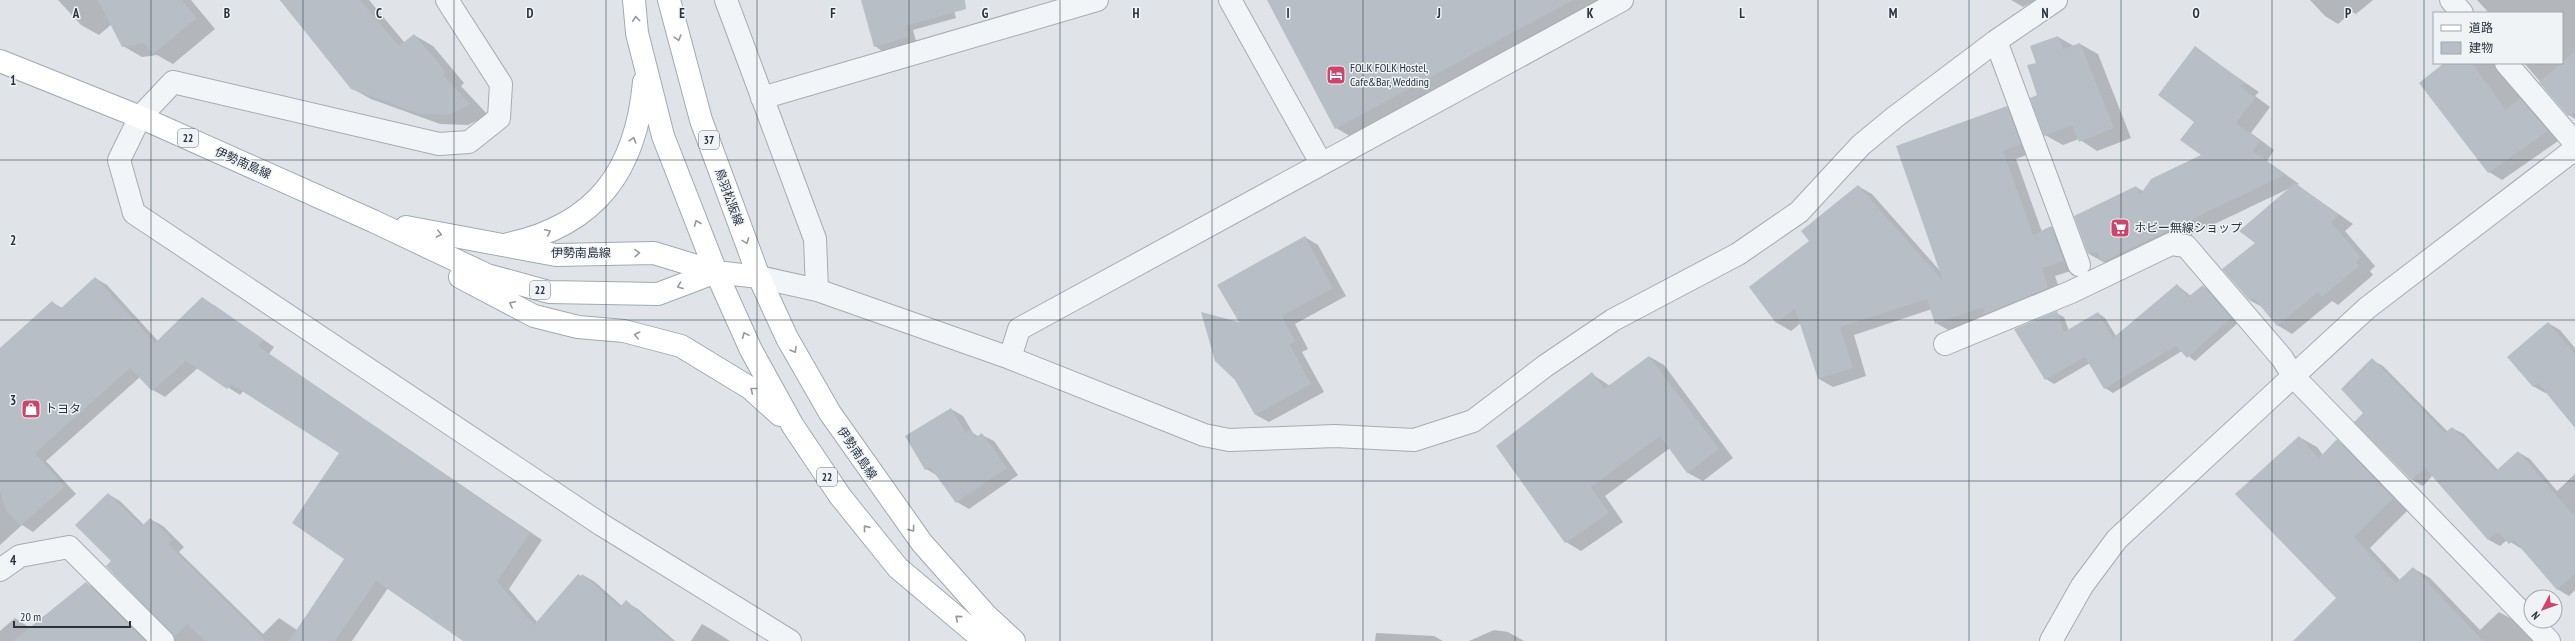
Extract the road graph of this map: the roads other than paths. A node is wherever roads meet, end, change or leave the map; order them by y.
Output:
1 (447, 0) edge
2 (634, 0) edge
3 (669, 0) edge
4 (726, 0) edge
5 (1097, 0) edge
6 (1230, 0) edge
7 (1622, 0) edge
8 (2056, 0) edge
9 (2451, 0) edge
10 (2461, 12) edge
11 (1996, 41) junction
12 (0, 61) edge
13 (2507, 64) edge
14 (646, 66) junction
15 (762, 98) junction
16 (140, 117) junction
17 (2575, 143) edge
18 (2575, 149) edge
19 (1321, 163) junction
20 (373, 221) junction
21 (497, 246) junction
22 (2079, 265) dead end
23 (716, 272) junction
24 (759, 278) junction
25 (817, 290) junction
26 (1945, 344) dead end
27 (1010, 358) junction
28 (2294, 377) junction
29 (793, 426) junction
30 (0, 570) edge
31 (163, 641) edge
32 (790, 641) edge
33 (990, 641) edge
34 (1014, 641) edge
35 (2051, 641) edge
36 (2549, 641) edge

1 - 16 street
14 -> 2 main road
3 -> 24 main road, 鳥羽松阪線 / 37
4 - 15 street
5 - 15 street
6 - 19 street
7 - 19 street
8 - 11 street
9 - 10 street
11 - 22 street
11 - 27 street
12 - 16 main road, 伊勢南島線 / 22
13 - 17 street
21 -> 14 main road
23 -> 14 main road
15 - 25 street
16 - 20 main road, 伊勢南島線 / 22
16 - 32 street
18 - 28 street
19 - 27 street
20 -> 21 main road, 伊勢南島線 / 22
23 -> 20 main road, 伊勢南島線 / 22
29 -> 20 main road
21 -> 23 main road, 伊勢南島線 / 22
23 - 24 main road, 伊勢南島線 / 22
29 -> 23 main road, 22
24 - 25 street
24 -> 34 main road, 伊勢南島線
25 - 27 street
26 - 28 street
28 - 35 street
28 - 36 street
33 -> 29 main road, 22
30 - 31 street

